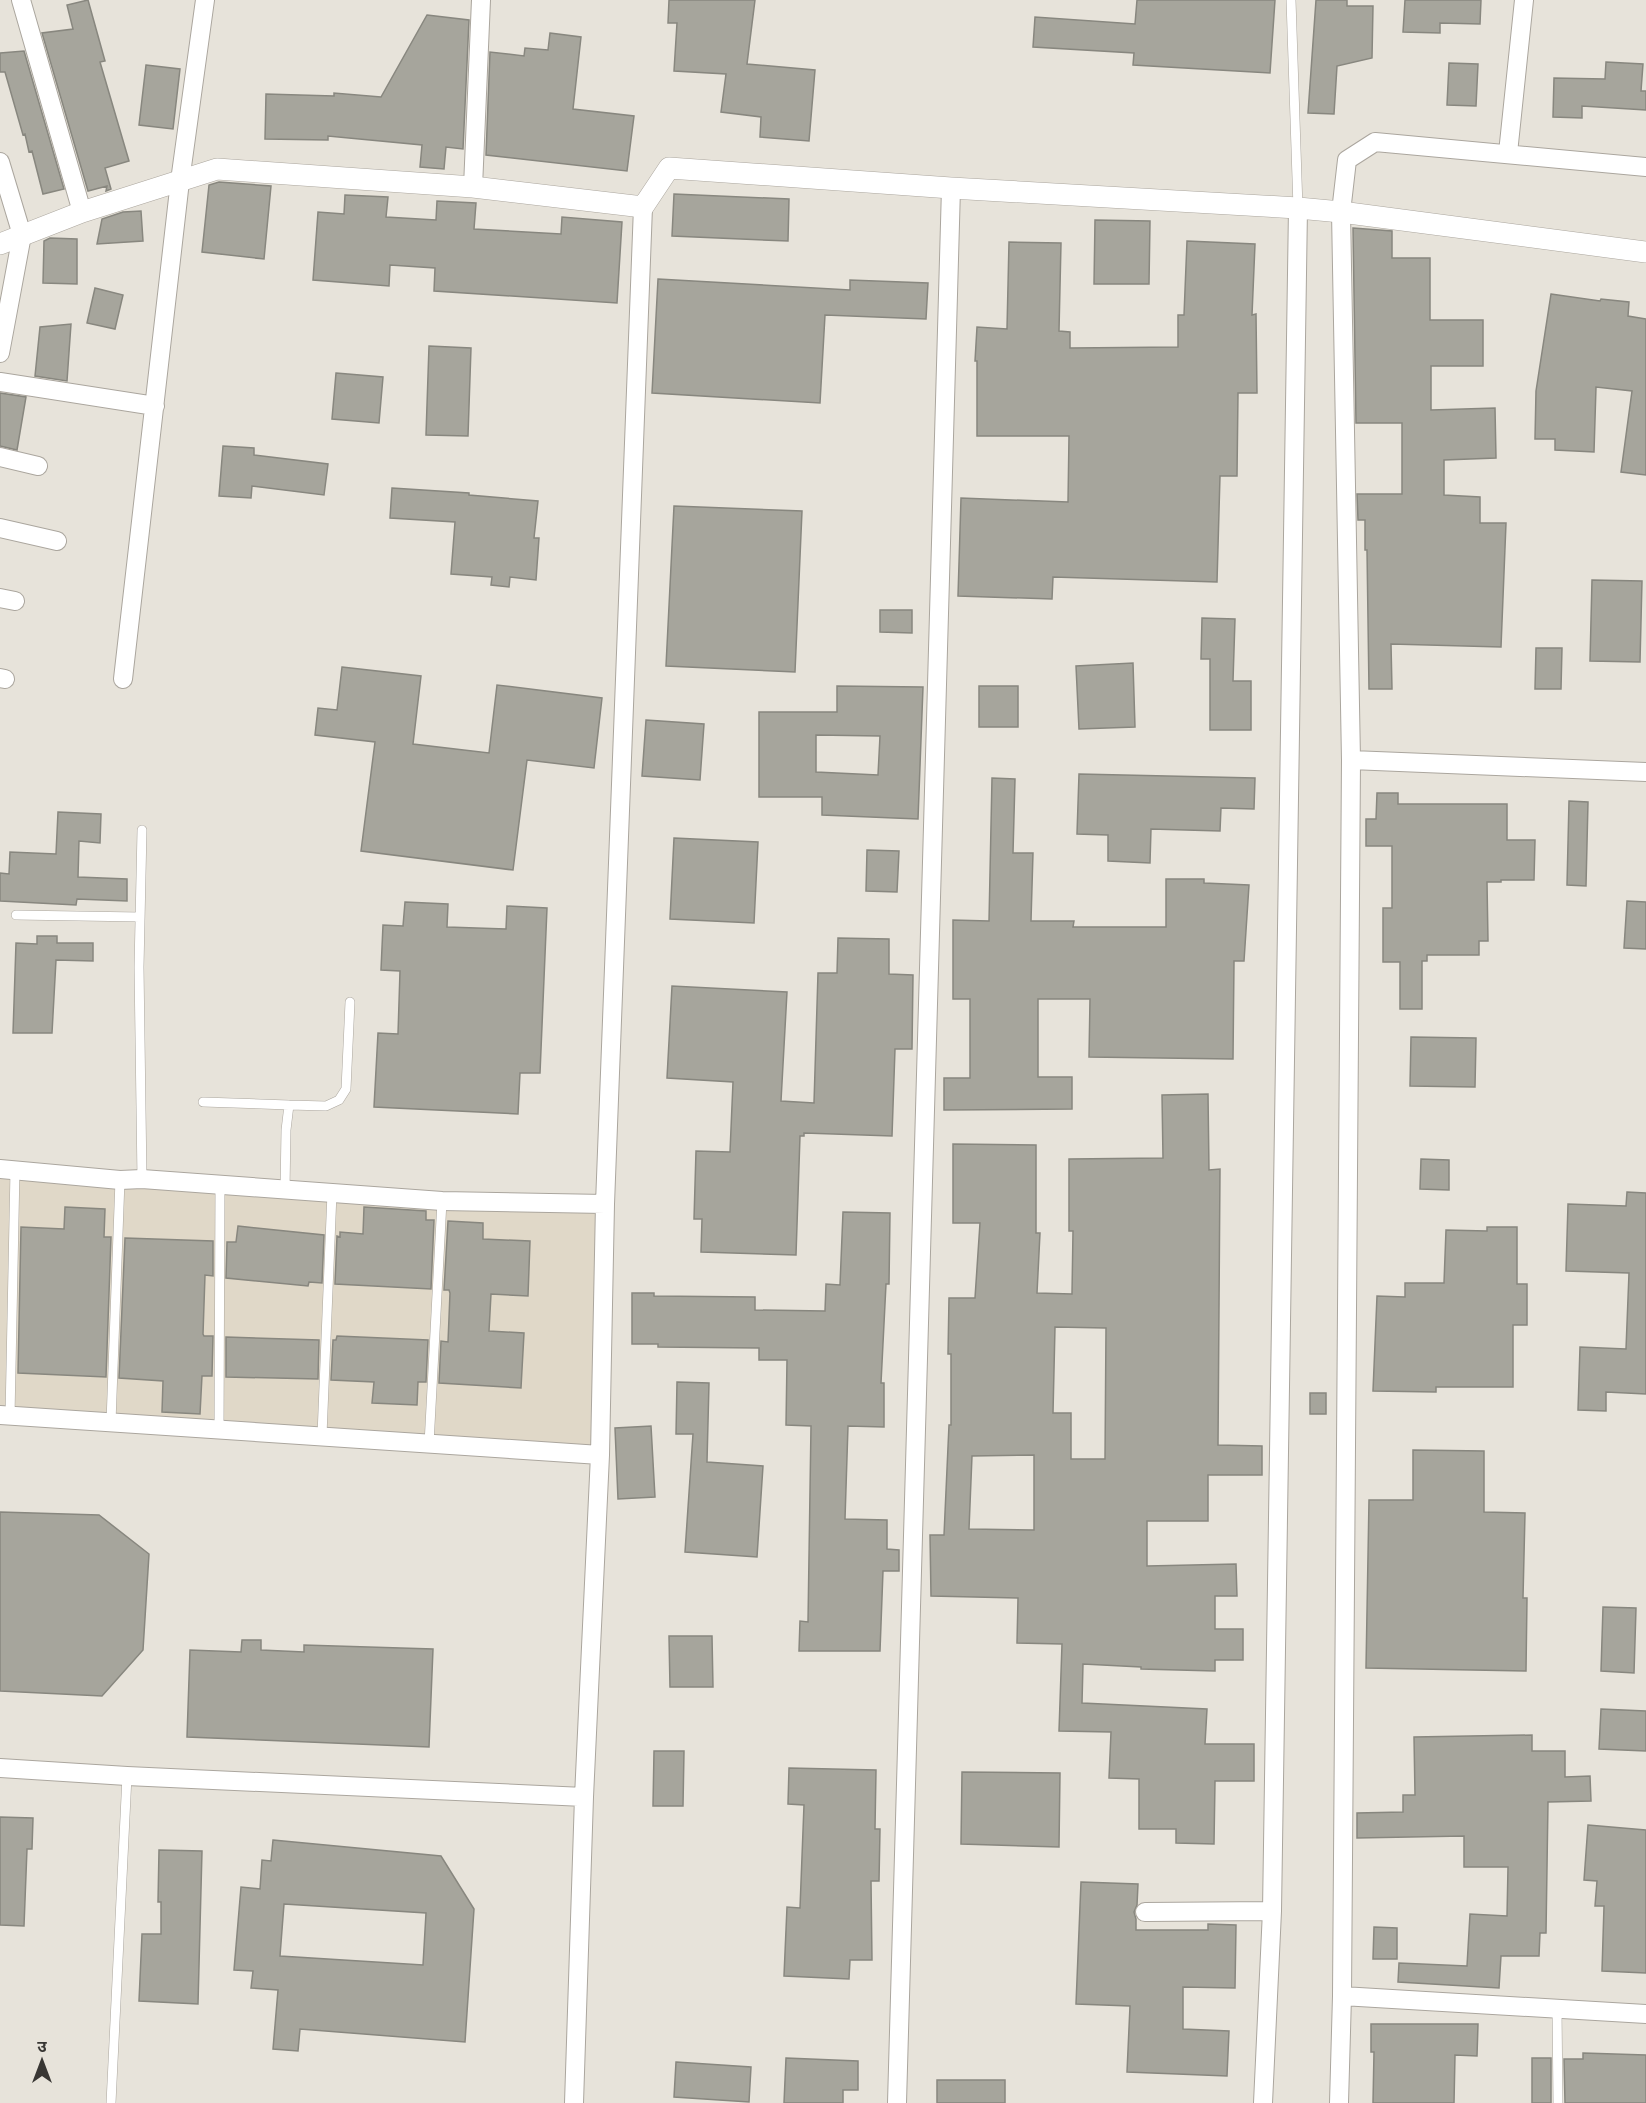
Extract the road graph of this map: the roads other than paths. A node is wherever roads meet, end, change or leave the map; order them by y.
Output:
1 (21, 0) edge
2 (205, 0) edge
3 (481, 0) edge
4 (1291, 0) edge
5 (1524, 0) edge
6 (1508, 153) junction
7 (0, 162) edge
8 (1646, 167) edge
9 (180, 181) junction
10 (473, 187) junction
11 (951, 188) junction
12 (643, 207) junction
13 (1298, 208) junction
14 (82, 212) junction
15 (1341, 212) junction
16 (22, 235) junction
17 (0, 244) edge
18 (1646, 252) edge
19 (0, 353) edge
20 (0, 382) edge
21 (155, 406) junction
22 (0, 458) edge
23 (38, 466) dead end
24 (0, 528) edge
25 (57, 541) dead end
26 (123, 679) dead end
27 (1351, 760) junction
28 (1646, 771) edge
29 (142, 830) dead end
30 (16, 915) dead end
31 (140, 917) junction
32 (350, 1002) dead end
33 (203, 1102) dead end
34 (289, 1104) junction
35 (8, 1169) edge
36 (142, 1179) junction
37 (120, 1180) junction
38 (220, 1185) junction
39 (285, 1190) junction
40 (332, 1193) junction
41 (442, 1202) junction
42 (605, 1204) junction
43 (5, 1415) edge
44 (111, 1422) junction
45 (219, 1430) junction
46 (322, 1435) junction
47 (429, 1444) junction
48 (600, 1455) junction
49 (0, 1768) edge
50 (127, 1776) junction
51 (584, 1797) junction
52 (1272, 1911) junction
53 (1145, 1912) dead end
54 (1342, 1996) junction
55 (1557, 2009) junction
56 (1646, 2014) edge
57 (111, 2103) edge
58 (574, 2103) edge
59 (897, 2103) edge
60 (1263, 2103) edge
61 (1339, 2103) edge
62 (1558, 2103) edge

1 - 14 street
2 - 9 street
3 - 10 street
4 - 13 lane
5 - 6 street
6 - 8 street
6 - 15 street
7 - 16 street
9 - 10 street
9 - 14 street
9 - 21 street
10 - 12 street
11 - 12 street
11 - 13 street
11 - 59 street
12 - 42 street
13 - 15 street
13 - 52 street
14 - 16 street
15 - 18 street
15 - 27 street
16 - 17 street
16 - 19 street
20 - 21 street
21 - 26 street
22 - 23 street
24 - 25 street
27 - 28 street
27 - 54 street
29 - 31 lane
30 - 31 lane
31 - 36 lane
32 - 34 lane
33 - 34 lane
34 - 39 lane
35 - 37 street
35 - 43 lane
36 - 37 street
36 - 38 street
37 - 44 lane
38 - 39 street
38 - 45 lane
39 - 40 street
40 - 41 street
40 - 46 lane
41 - 42 street
41 - 47 lane
42 - 48 street
43 - 44 street
44 - 45 street
45 - 46 street
46 - 47 street
47 - 48 street
48 - 51 street
49 - 50 street
50 - 51 street
50 - 57 lane
51 - 58 street
52 - 53 street
52 - 60 street
54 - 55 street
54 - 61 street
55 - 56 street
55 - 62 lane

